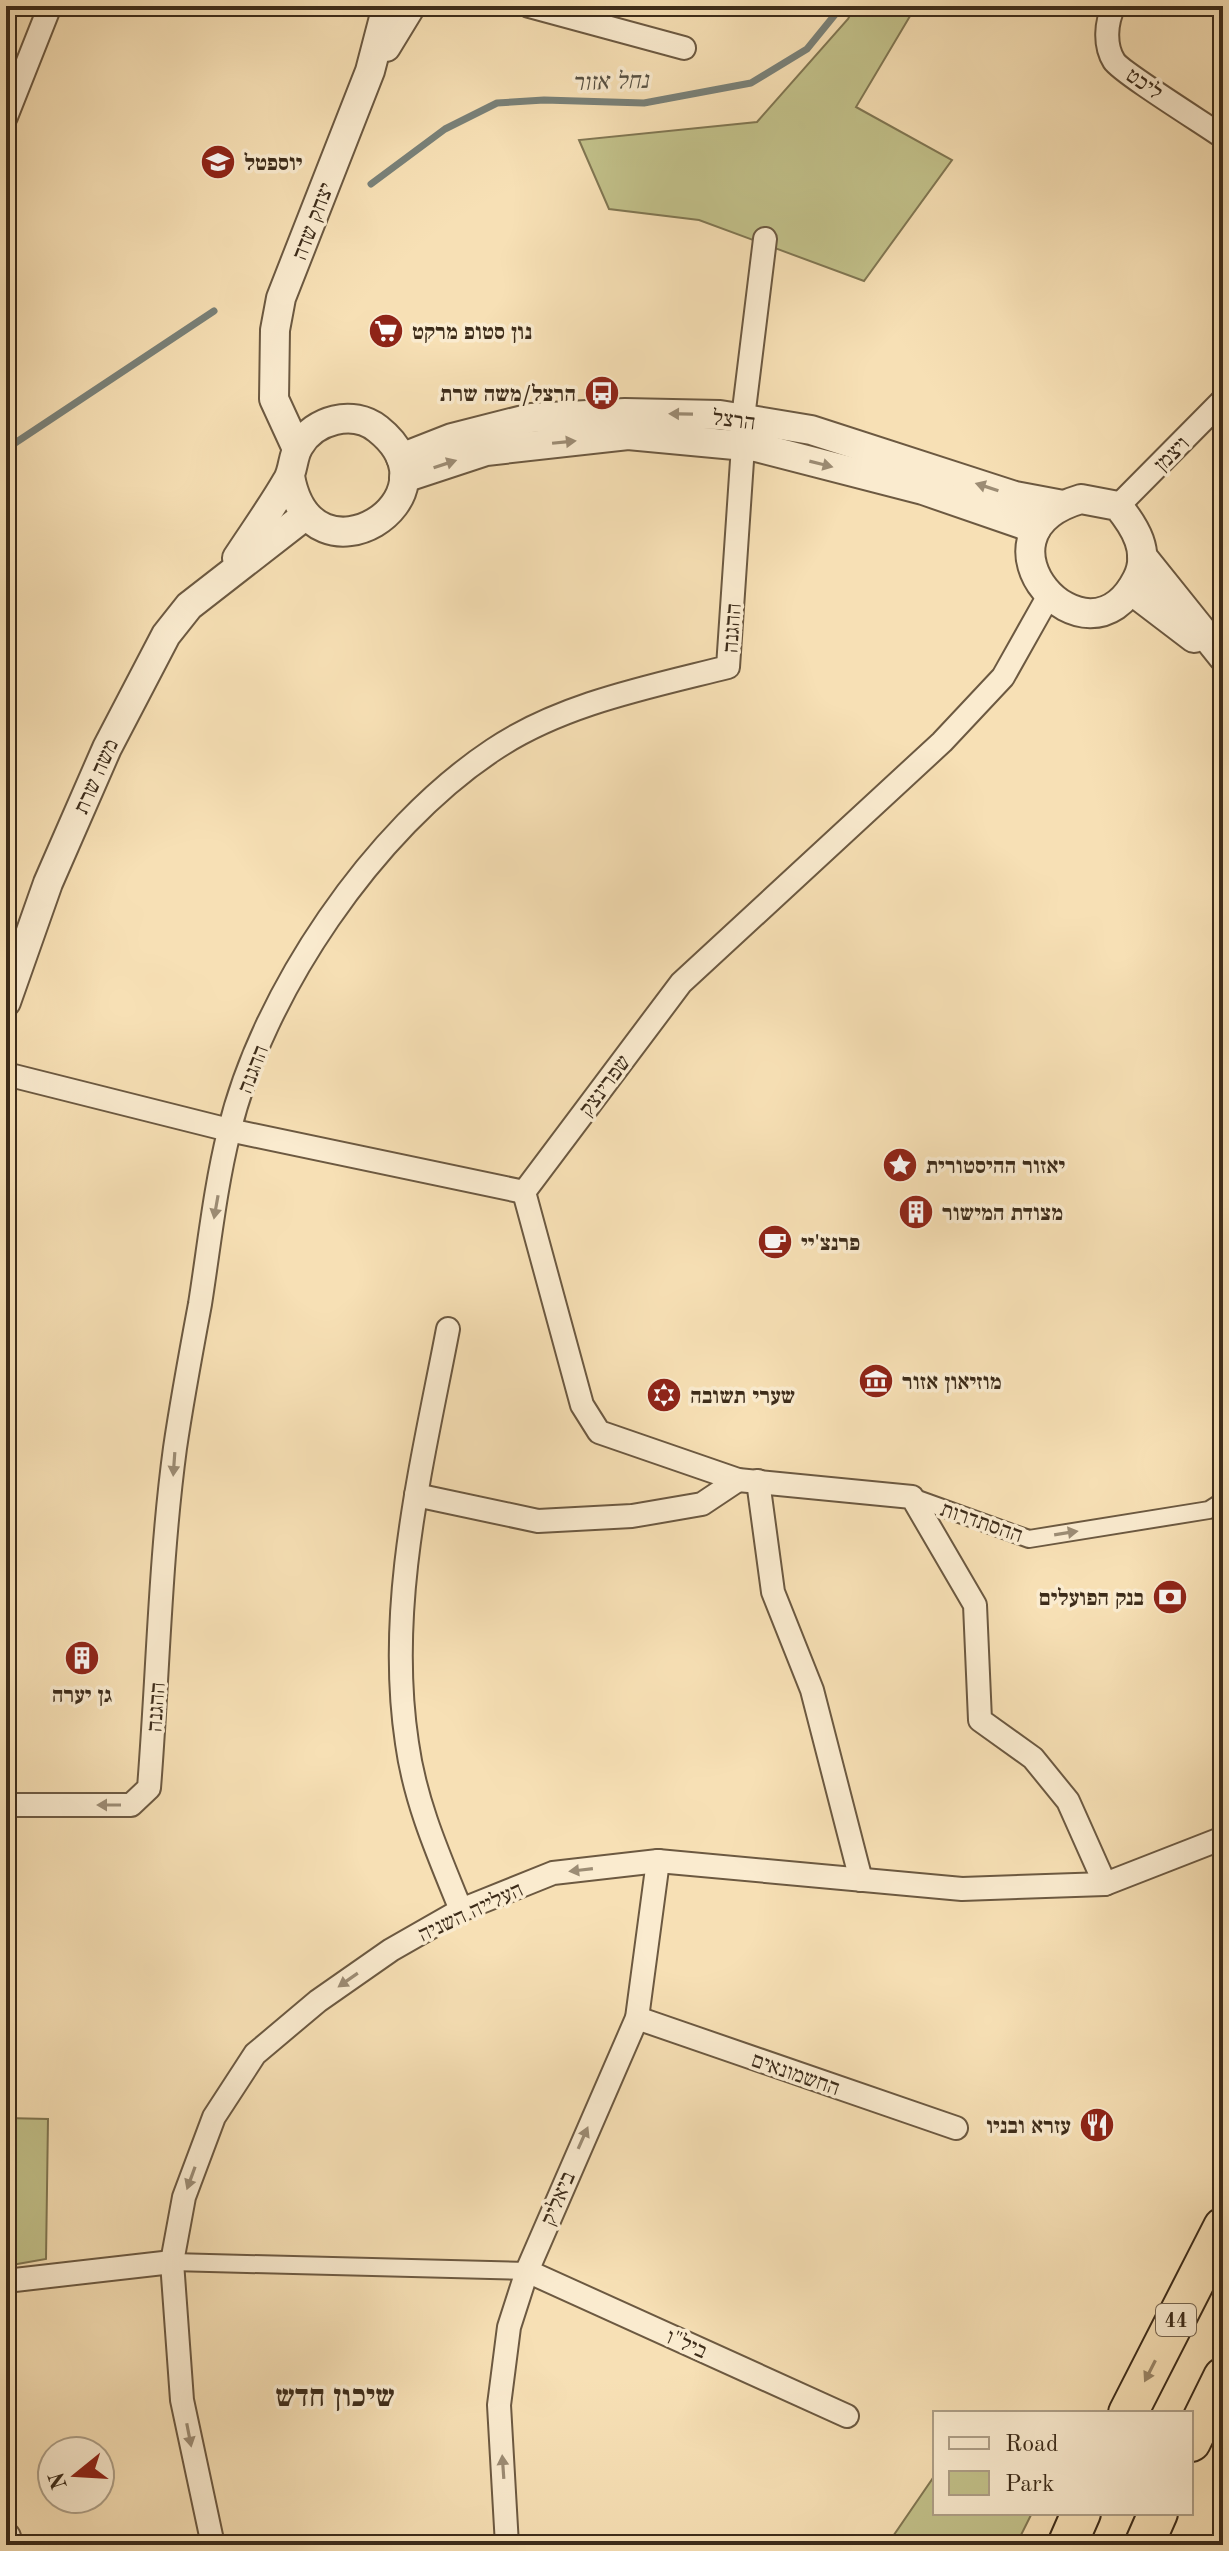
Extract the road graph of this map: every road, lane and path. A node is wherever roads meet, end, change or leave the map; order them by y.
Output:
1 (50, 6) edge
2 (387, 6) edge
3 (411, 6) edge
4 (529, 6) edge
5 (1114, 6) edge
6 (684, 48) dead end
7 (370, 71) junction
8 (6, 117) edge
9 (1223, 137) edge
10 (765, 239) dead end
11 (274, 375) junction
12 (1223, 400) edge
13 (318, 425) junction
14 (743, 432) junction
15 (297, 449) junction
16 (402, 468) junction
17 (290, 476) junction
18 (1063, 505) junction
19 (1118, 506) junction
20 (306, 515) junction
21 (1036, 529) junction
22 (1142, 556) junction
23 (226, 575) junction
24 (1131, 590) junction
25 (1048, 597) junction
26 (1223, 658) edge
27 (6, 1002) edge
28 (6, 1074) edge
29 (229, 1130) junction
30 (524, 1192) junction
31 (448, 1329) dead end
32 (748, 1480) junction
33 (416, 1495) junction
34 (912, 1497) junction
35 (1223, 1501) edge
36 (6, 1805) edge
37 (1223, 1838) edge
38 (658, 1861) junction
39 (861, 1880) junction
40 (1105, 1884) junction
41 (461, 1910) junction
42 (637, 2018) junction
43 (956, 2128) dead end
44 (1223, 2227) edge
45 (172, 2262) junction
46 (527, 2271) junction
47 (6, 2281) edge
48 (1223, 2377) edge
49 (1129, 2411) edge
50 (847, 2416) dead end
51 (1193, 2438) edge
52 (1080, 2515) edge
53 (1157, 2515) edge
54 (6, 2537) edge
55 (8, 2545) edge
56 (213, 2545) edge
57 (507, 2545) edge
58 (1067, 2545) edge
59 (1144, 2545) edge

1 - 8 street
2 - 7 street, יצחק שדה
3 - 7 street, יצחק שדה
4 - 6 street
5 - 9 street, ליכט
7 - 11 street, יצחק שדה
10 - 14 street, ההגנה
11 - 13 street
11 - 15 street, יצחק שדה
12 - 19 street, ויצמן
13 - 15 street
13 - 16 street
14 - 16 street, הרצל
18 -> 14 street, הרצל
14 -> 21 street, הרצל
14 - 29 street, ההגנה
15 - 17 street
16 - 20 street
17 - 20 street
17 - 23 street, משה שרת
18 - 19 street
18 - 21 street
19 - 22 street
20 - 23 street, משה שרת
21 - 25 street
22 - 24 street
22 - 26 street
23 - 27 street, משה שרת
24 - 25 street
24 - 26 street
25 - 30 street, שפרינצק
28 - 29 street
29 - 30 street
29 -> 36 street, ההגנה
30 - 32 street, ההסתדרות
31 - 33 street
32 - 33 street
32 - 34 street, ההסתדרות
32 - 39 street
33 - 41 street
34 -> 35 street, ההסתדרות
34 - 40 street
37 - 40 street, העלייה השניה
38 - 39 street, העלייה השניה
38 -> 41 street, העלייה השניה
38 - 42 street, ביאליק
39 - 40 street, העלייה השניה
41 -> 45 street, העלייה השניה
42 - 43 street, החשמונאים
46 -> 42 street, ביאליק
44 -> 49 highway, 44
45 - 46 street
45 - 47 street
45 -> 56 street, העלייה השניה
46 - 50 street, ביל"ו
57 -> 46 street, ביאליק
48 - 51 highway
52 - 58 highway
53 - 59 highway
54 - 55 street

